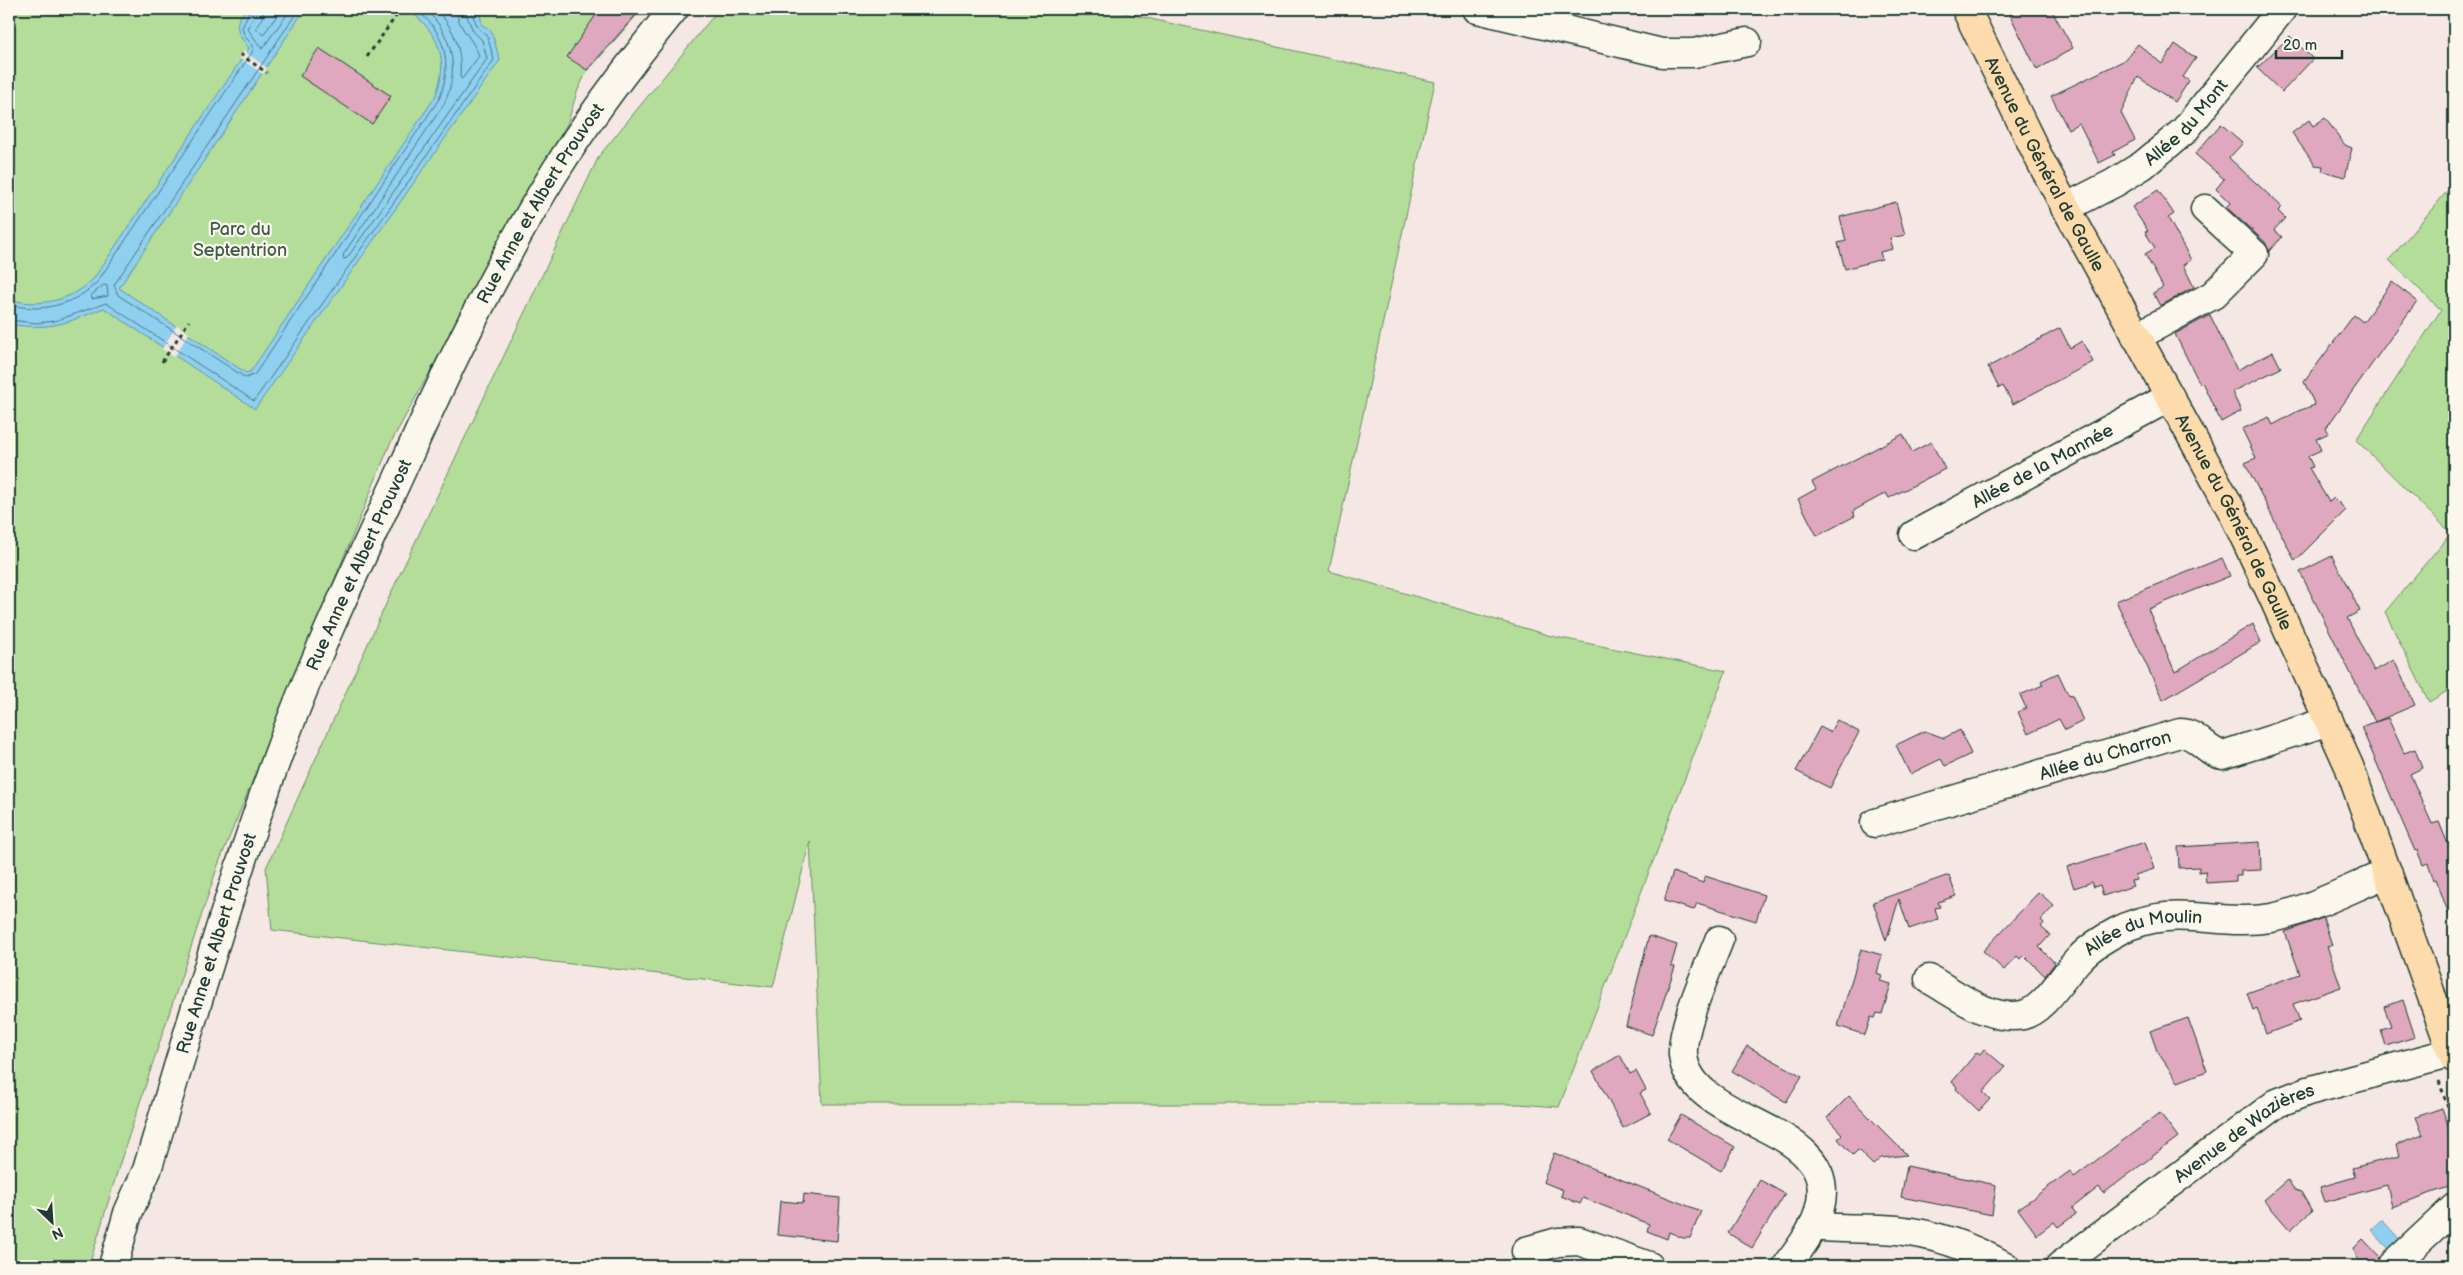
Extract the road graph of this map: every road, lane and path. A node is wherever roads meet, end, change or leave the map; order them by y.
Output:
1 (401, 9) edge
2 (674, 9) edge
3 (1477, 9) edge
4 (1966, 9) edge
5 (2282, 9) edge
6 (1747, 42) dead end
7 (240, 54) dead end
8 (367, 57) dead end
9 (267, 73) dead end
10 (2065, 208) junction
11 (2205, 209) dead end
12 (188, 321) dead end
13 (2136, 337) junction
14 (162, 362) dead end
15 (2170, 397) junction
16 (1914, 535) dead end
17 (2329, 721) junction
18 (1874, 824) dead end
19 (2388, 873) junction
20 (1719, 940) dead end
21 (1929, 979) dead end
22 (2446, 1056) edge
23 (2453, 1120) edge
24 (2454, 1125) edge
25 (147, 1170) junction
26 (2454, 1208) edge
27 (1813, 1226) junction
28 (1526, 1251) dead end
29 (113, 1266) edge
30 (133, 1266) edge
31 (1649, 1266) edge
32 (1788, 1266) edge
33 (2005, 1266) edge
34 (2060, 1266) edge
35 (2392, 1266) edge

1 - 8 path
2 - 25 street, Rue Anne et Albert Prouvost
3 - 6 street
4 - 10 main road, Avenue du Général de Gaulle
5 - 10 street, Allée du Mont
7 - 9 path
10 - 13 main road, Avenue du Général de Gaulle
11 - 13 street
12 - 14 path
13 - 15 main road, Avenue du Général de Gaulle
15 - 16 street, Allée de la Mannée
15 - 17 main road, Avenue du Général de Gaulle
17 - 18 street, Allée du Charron
17 - 19 main road, Avenue du Général de Gaulle
19 - 21 street, Allée du Moulin
19 - 22 main road, Avenue du Général de Gaulle
20 - 27 street
22 - 23 path
22 - 34 street, Avenue de Wazières
23 - 24 path
25 - 29 street, Rue Anne et Albert Prouvost
25 - 30 street, Rue Anne et Albert Prouvost
26 - 35 street
27 - 32 street
27 - 33 street
28 - 31 street

